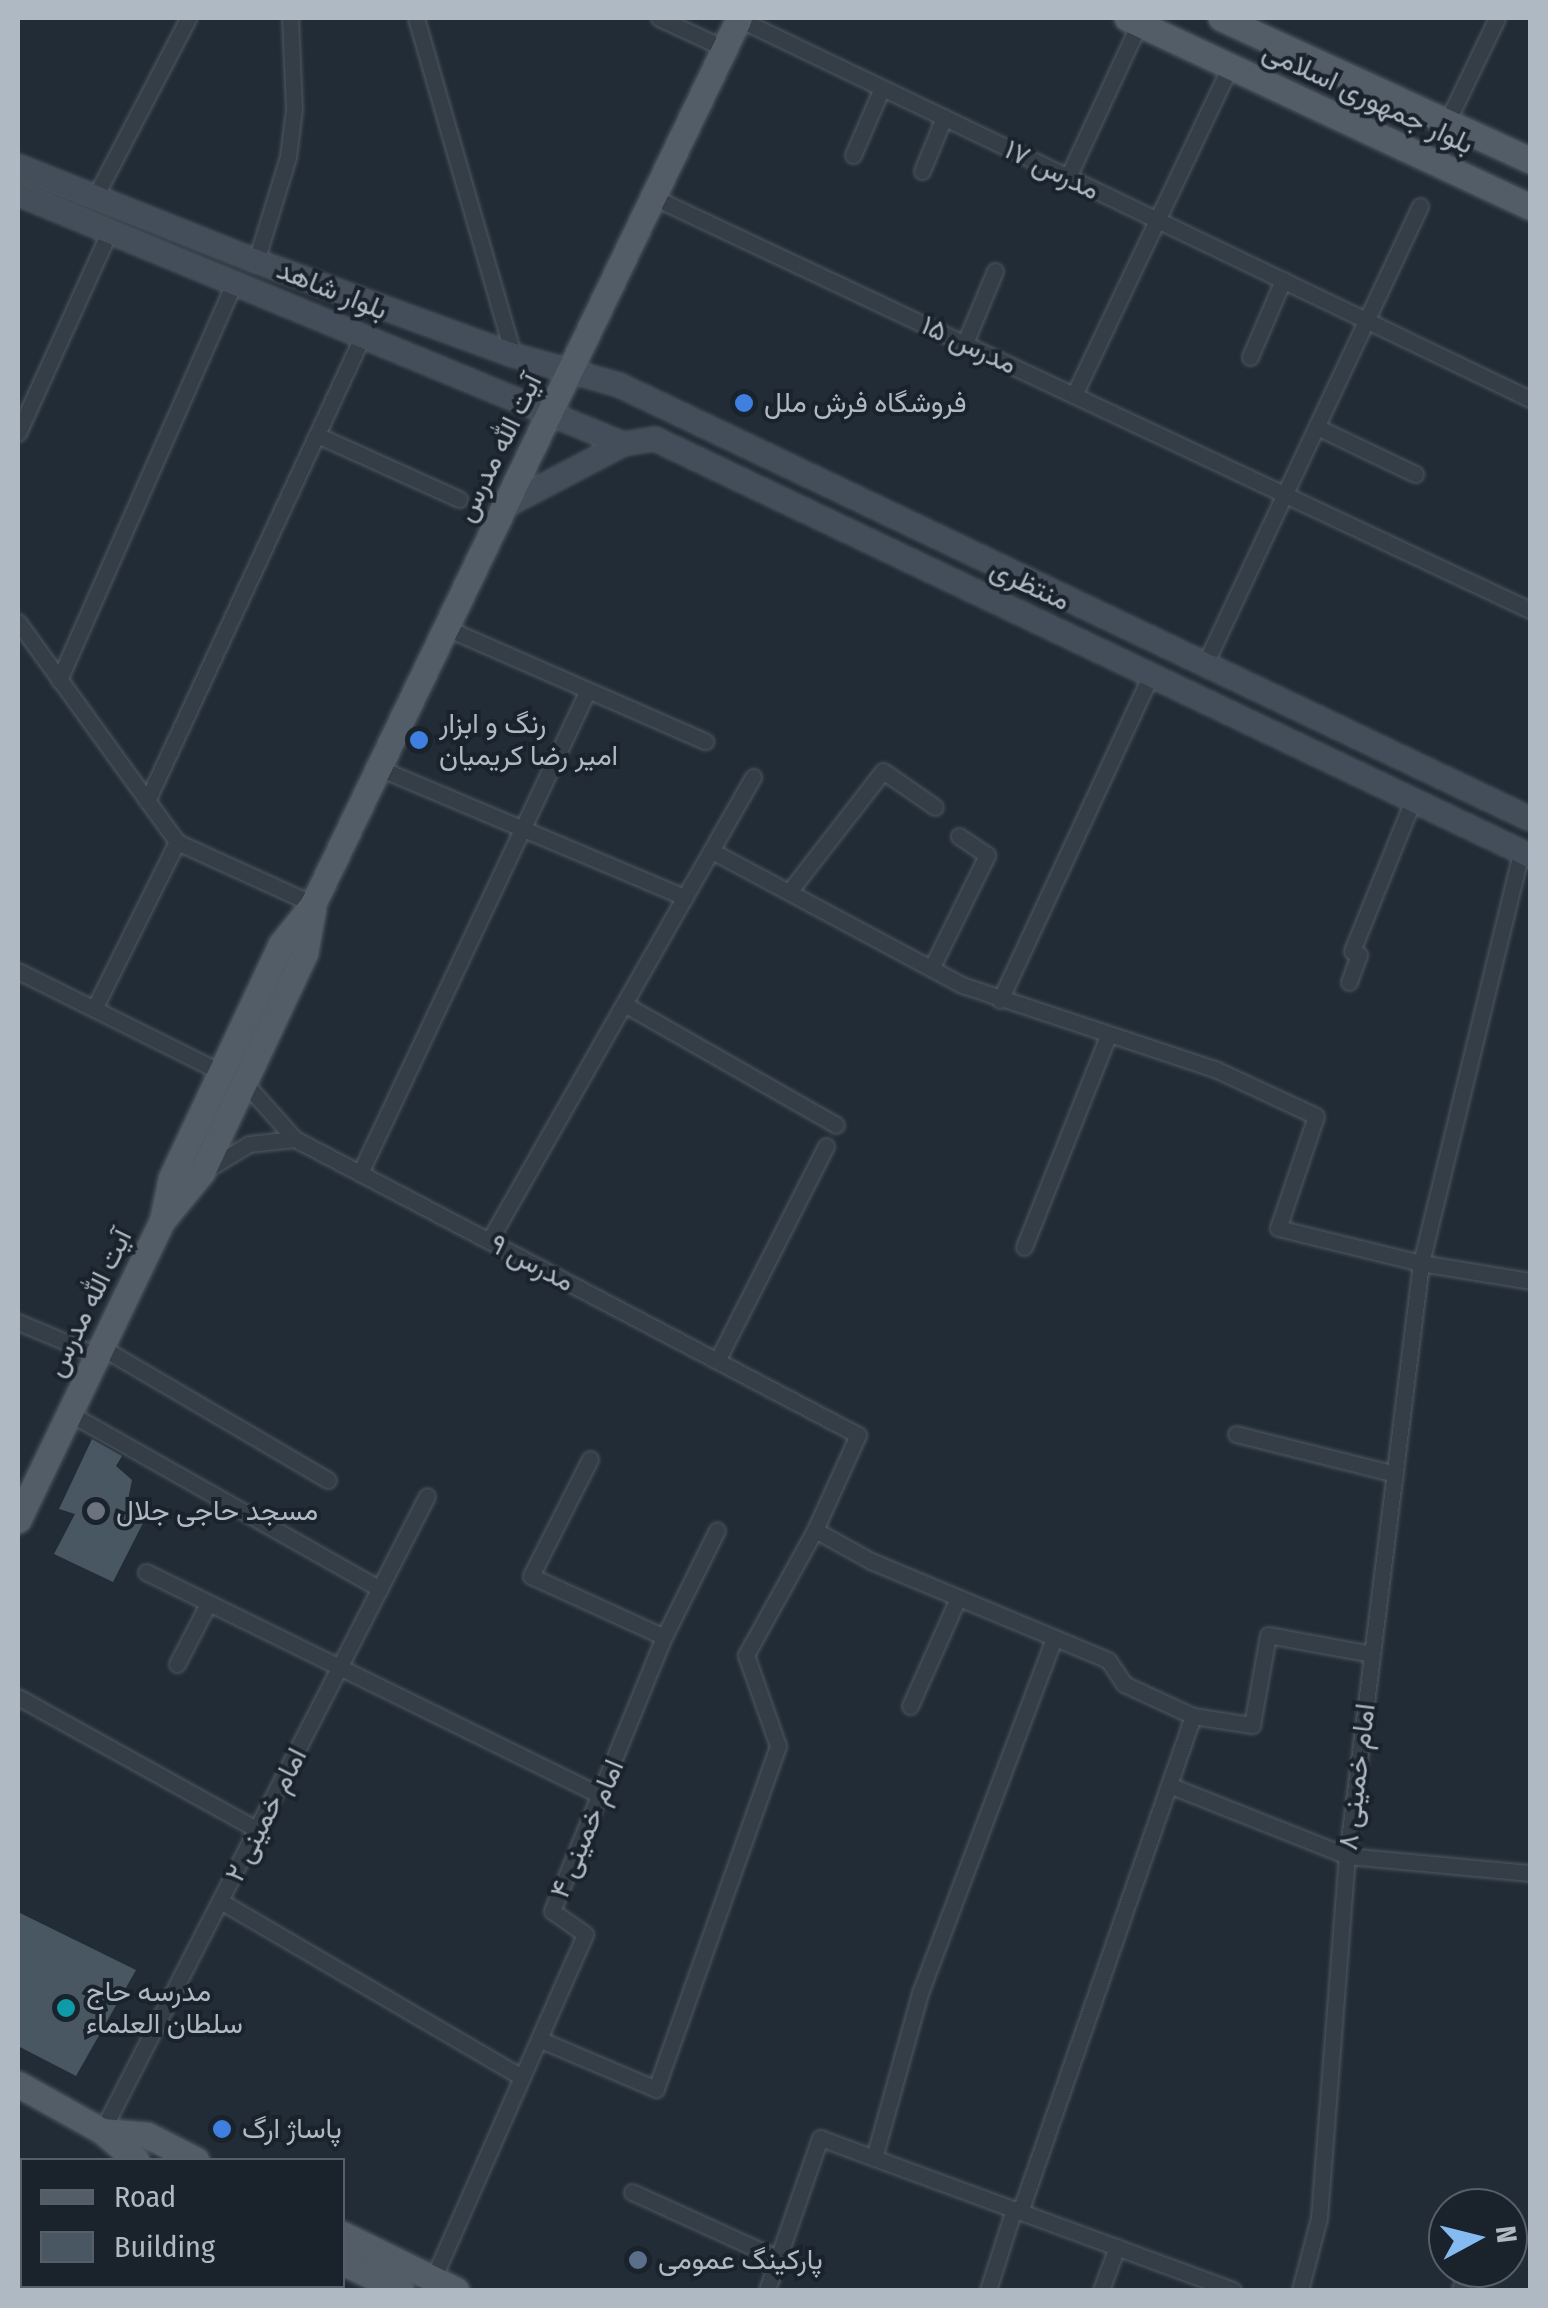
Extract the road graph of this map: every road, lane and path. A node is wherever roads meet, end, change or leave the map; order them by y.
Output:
1 (188, 18) edge
2 (290, 18) edge
3 (416, 18) edge
4 (660, 18) edge
5 (739, 18) edge
6 (1221, 18) edge
7 (1497, 18) edge
8 (1133, 20) edge
9 (724, 48) junction
10 (1230, 66) junction
11 (882, 88) junction
12 (944, 118) junction
13 (1447, 122) junction
14 (853, 155) dead end
15 (1530, 160) edge
16 (18, 166) edge
17 (922, 171) dead end
18 (1068, 177) junction
19 (18, 194) edge
20 (653, 196) junction
21 (96, 197) junction
22 (1420, 206) dead end
23 (1530, 207) edge
24 (1157, 220) junction
25 (109, 232) junction
26 (256, 261) junction
27 (995, 271) dead end
28 (1283, 280) junction
29 (234, 283) junction
30 (1366, 320) junction
31 (363, 336) junction
32 (965, 343) junction
33 (513, 355) junction
34 (1250, 357) dead end
35 (570, 370) junction
36 (1074, 395) junction
37 (1530, 399) edge
38 (550, 412) junction
39 (1317, 427) junction
40 (18, 434) edge
41 (317, 435) junction
42 (623, 444) junction
43 (764, 454) junction
44 (1415, 474) dead end
45 (749, 484) junction
46 (1285, 494) junction
47 (459, 499) dead end
48 (505, 506) junction
49 (1530, 610) edge
50 (18, 622) edge
51 (446, 628) junction
52 (1205, 664) junction
53 (1151, 675) junction
54 (59, 680) junction
55 (587, 692) junction
56 (706, 741) dead end
57 (379, 768) junction
58 (754, 778) dead end
59 (1412, 800) junction
60 (147, 801) junction
61 (936, 807) dead end
62 (1530, 820) edge
63 (523, 828) junction
64 (959, 836) dead end
65 (177, 842) junction
66 (712, 850) junction
67 (1526, 854) edge
68 (789, 892) junction
69 (685, 897) junction
70 (314, 904) junction
71 (932, 967) junction
72 (18, 972) edge
73 (1349, 982) dead end
74 (1000, 1000) junction
75 (624, 1004) junction
76 (94, 1009) junction
77 (1108, 1036) junction
78 (232, 1077) junction
79 (836, 1125) dead end
80 (295, 1139) junction
81 (826, 1146) dead end
82 (202, 1172) junction
83 (360, 1173) junction
84 (162, 1221) junction
85 (489, 1241) junction
86 (1024, 1247) dead end
87 (1421, 1263) junction
88 (1530, 1281) edge
89 (18, 1322) edge
90 (99, 1351) junction
91 (717, 1361) junction
92 (69, 1413) junction
93 (1236, 1434) dead end
94 (590, 1459) dead end
95 (1394, 1474) junction
96 (328, 1480) dead end
97 (428, 1496) dead end
98 (18, 1520) edge
99 (717, 1530) dead end
100 (815, 1530) junction
101 (146, 1572) dead end
102 (380, 1590) junction
103 (958, 1598) junction
104 (208, 1604) junction
105 (664, 1637) junction
106 (1054, 1638) junction
107 (1372, 1654) junction
108 (177, 1664) dead end
109 (339, 1670) junction
110 (18, 1696) edge
111 (910, 1706) dead end
112 (1193, 1716) junction
113 (1169, 1785) junction
114 (602, 1796) junction
115 (258, 1830) junction
116 (1346, 1856) junction
117 (1530, 1872) edge
118 (222, 1902) junction
119 (539, 2038) junction
120 (522, 2077) junction
121 (20, 2092) edge
122 (102, 2131) junction
123 (134, 2158) edge
124 (192, 2158) edge
125 (874, 2158) junction
126 (632, 2192) dead end
127 (1017, 2211) junction
128 (345, 2236) edge
129 (1117, 2248) junction
130 (777, 2258) junction
131 (345, 2263) edge
132 (432, 2279) junction
133 (400, 2290) edge
134 (456, 2290) edge
135 (767, 2290) edge
136 (988, 2290) edge
137 (1101, 2290) edge
138 (1229, 2290) edge
139 (1300, 2290) edge

1 - 21 street
2 - 26 street
3 - 33 street
4 - 9 street
5 - 9 main road, آیت الله مدرس
5 - 11 street, مدرس ۱۷
6 - 13 main road, بلوار جمهوری اسلامی
7 - 13 street
8 - 10 main road, بلوار جمهوری اسلامی
8 - 18 street
9 - 20 main road, آیت الله مدرس
10 - 23 main road, بلوار جمهوری اسلامی
10 - 24 street
11 - 12 street, مدرس ۱۷
11 - 14 street
12 - 17 street
12 - 18 street, مدرس ۱۷
13 - 15 main road, بلوار جمهوری اسلامی
16 - 21 street, بلوار شاهد
18 - 24 street, مدرس ۱۷
19 - 25 street, بلوار شاهد
20 - 32 street, مدرس ۱۵
20 - 35 main road, آیت الله مدرس
21 - 26 street, بلوار شاهد
22 - 30 street
24 - 28 street, مدرس ۱۷
24 - 36 street
25 - 29 street, بلوار شاهد
25 - 40 street
26 - 33 street, بلوار شاهد
27 - 32 street
28 - 30 street, مدرس ۱۷
28 - 34 street
29 - 31 street, بلوار شاهد
29 - 54 street
30 - 37 street, مدرس ۱۷
30 - 39 street
31 - 38 street, بلوار شاهد
31 - 41 street
32 - 36 street, مدرس ۱۵
33 - 35 street, بلوار شاهد
35 - 38 main road, آیت الله مدرس
35 - 43 street, منتظری
36 - 46 street, مدرس ۱۵
38 - 42 street, بلوار شاهد
38 - 48 main road, آیت الله مدرس
39 - 44 street
39 - 46 street
41 - 47 street
41 - 60 street
42 - 45 street, منتظری
42 - 48 street
43 - 45 street
43 - 52 street, منتظری
45 - 53 street, منتظری
46 - 49 street, مدرس ۱۵
46 - 52 street
48 - 51 main road, آیت الله مدرس
50 - 54 street
51 - 55 street
51 - 57 main road, آیت الله مدرس
52 - 62 street, منتظری
53 - 59 street, منتظری
53 - 74 street
54 - 60 street
55 - 56 street
55 - 63 street
57 - 63 street
57 - 70 main road, آیت الله مدرس
58 - 66 street
59 - 67 street, منتظری
59 - 73 street
60 - 65 street
61 - 68 street
63 - 69 street
63 - 83 street
64 - 71 street
65 - 70 street
65 - 76 street
66 - 68 street
66 - 69 street
67 - 87 street, امام خمینی ۸
68 - 71 street
69 - 75 street
70 - 78 main road, آیت الله مدرس
71 - 74 street
72 - 76 street
74 - 77 street
75 - 79 street
75 - 85 street
76 - 78 street
77 - 86 street
77 - 87 street
78 - 80 street
78 - 82 main road, آیت الله مدرس
78 - 84 main road, آیت الله مدرس
80 - 82 street
80 - 83 street, مدرس ۹
81 - 91 street
82 - 84 main road, آیت الله مدرس
83 - 85 street, مدرس ۹
84 - 90 main road, آیت الله مدرس
85 - 91 street, مدرس ۹
87 - 88 street
87 - 95 street, امام خمینی ۸
89 - 90 street
90 - 92 main road, آیت الله مدرس
90 - 96 street
91 - 100 street, مدرس ۹
92 - 98 main road, آیت الله مدرس
92 - 102 street
93 - 95 street
94 - 105 street
95 - 107 street, امام خمینی ۸
97 - 102 street, امام خمینی ۲
99 - 105 street, امام خمینی ۴
100 - 103 street
100 - 119 street
101 - 104 street
102 - 109 street, امام خمینی ۲
103 - 106 street
103 - 111 street
104 - 108 street
104 - 109 street
105 - 114 street, امام خمینی ۴
106 - 112 street
106 - 125 street
107 - 112 street
107 - 116 street, امام خمینی ۸
109 - 114 street
109 - 115 street, امام خمینی ۲
110 - 115 street
112 - 113 street
113 - 116 street
113 - 127 street
114 - 119 street, امام خمینی ۴
115 - 118 street, امام خمینی ۲
116 - 117 street
116 - 139 street, امام خمینی ۸
118 - 120 street
118 - 122 street, امام خمینی ۲
119 - 120 street, امام خمینی ۴
120 - 132 street, امام خمینی ۴
121 - 122 main road
122 - 123 main road
122 - 124 main road
125 - 127 street
125 - 130 street
126 - 130 street
127 - 129 street
127 - 136 street
128 - 132 main road
129 - 137 street
129 - 138 street
130 - 135 street
131 - 133 main road
132 - 134 main road

